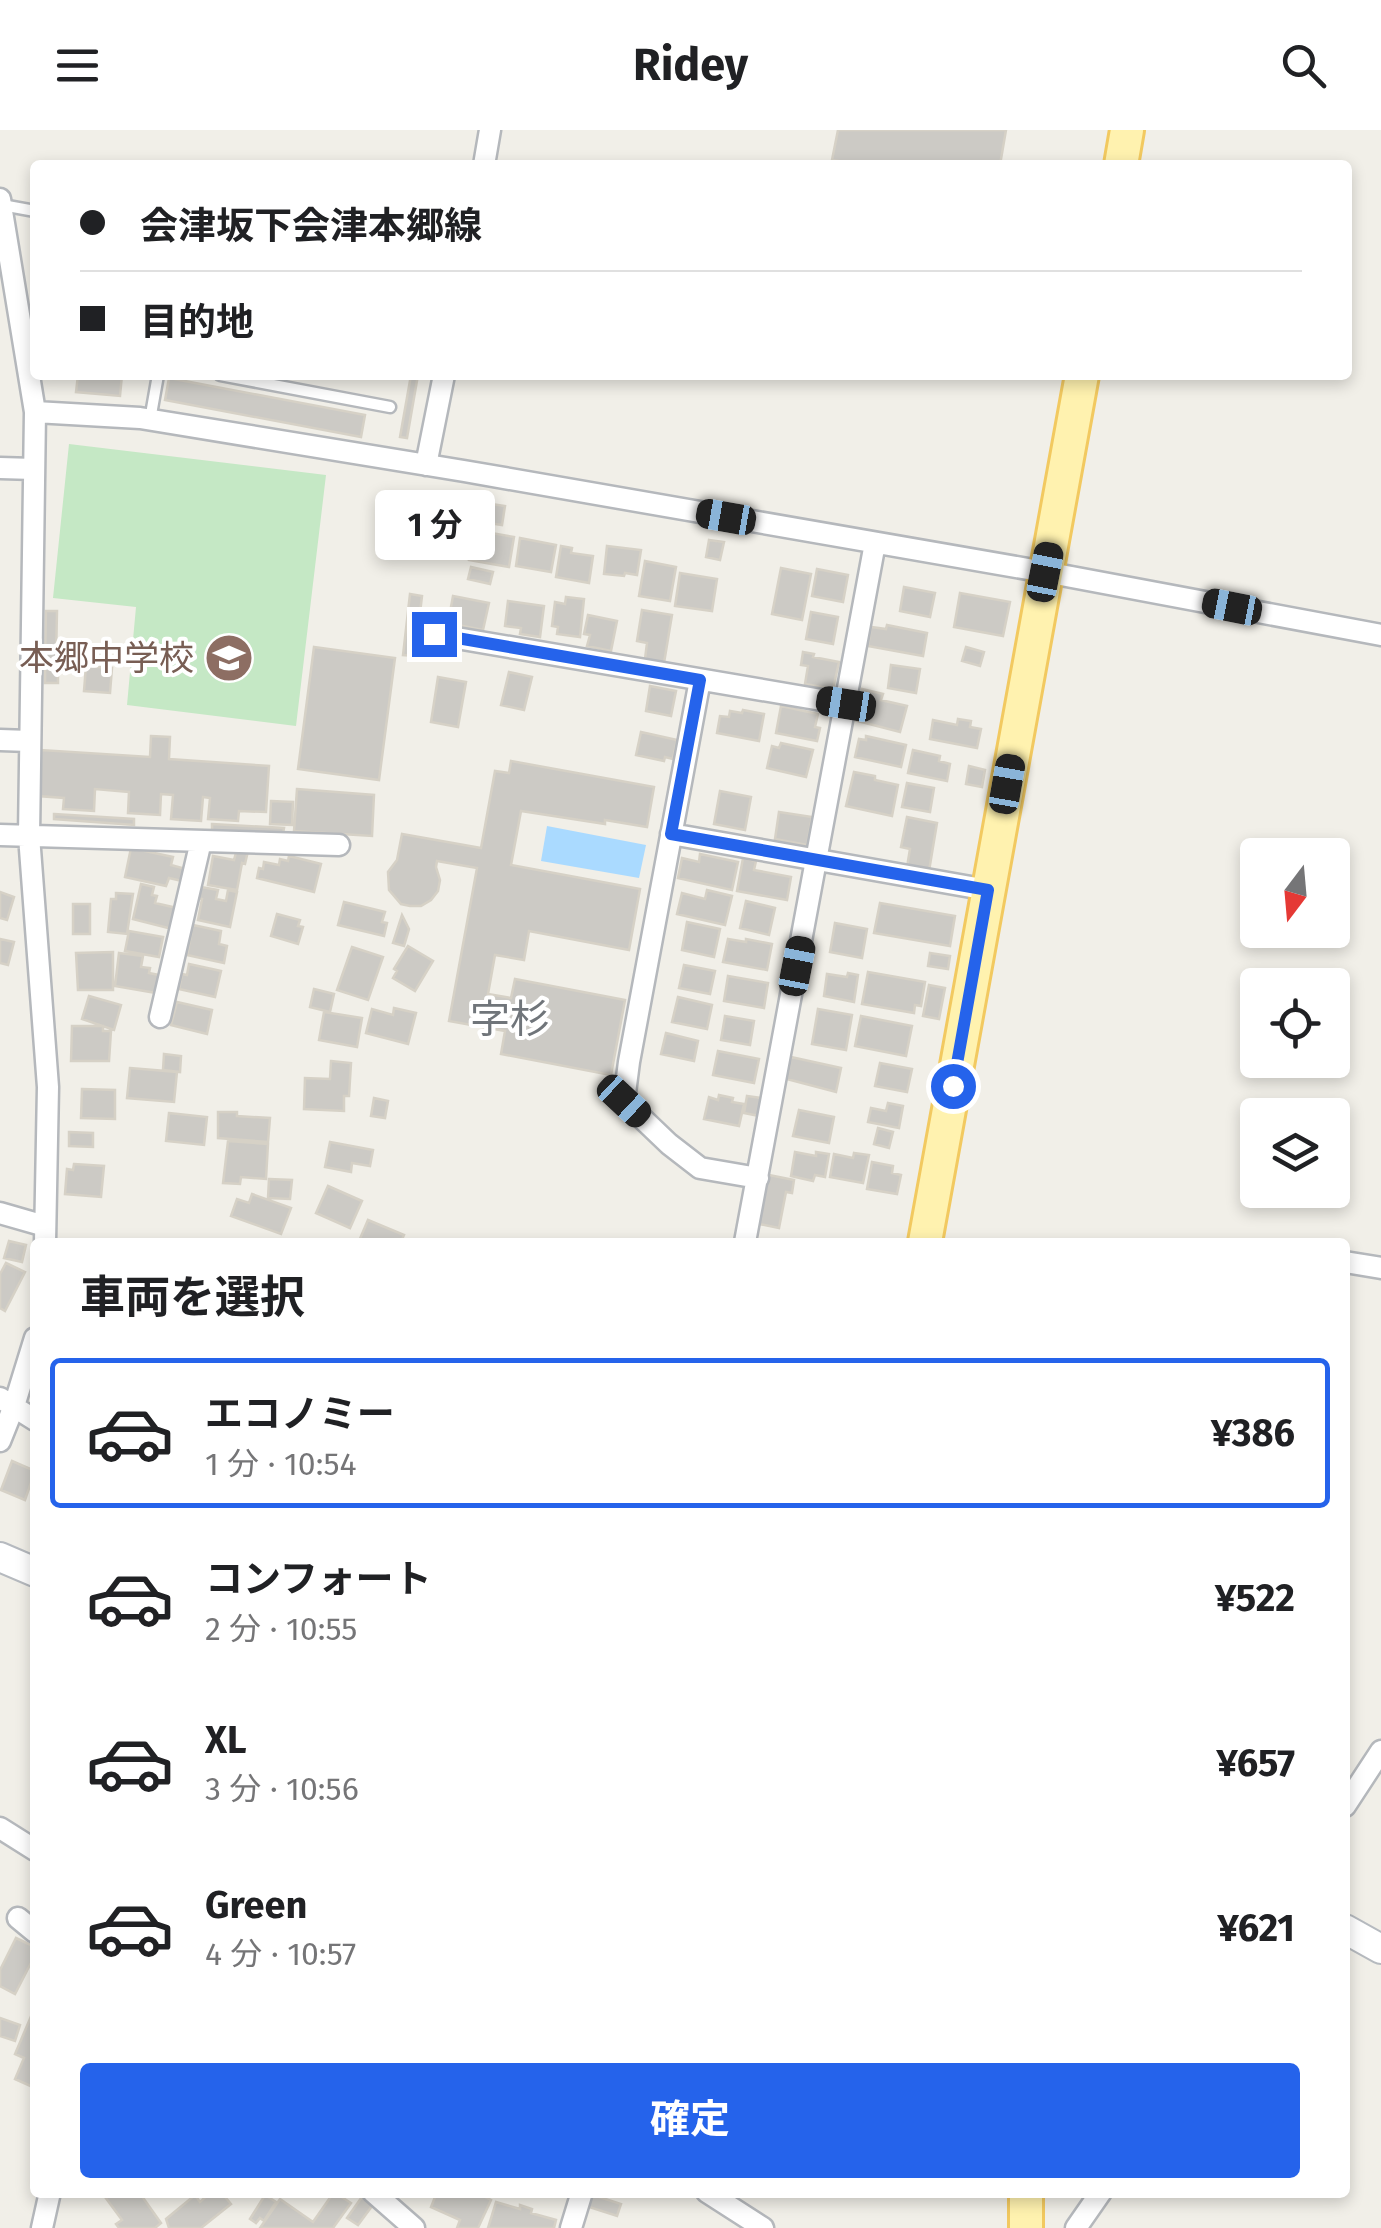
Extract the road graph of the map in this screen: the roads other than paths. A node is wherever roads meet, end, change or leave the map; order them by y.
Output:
1 (490, 130) edge
2 (1128, 130) edge
3 (485, 160) edge
4 (1122, 160) edge
5 (0, 202) edge
6 (30, 210) edge
7 (30, 377) edge
8 (31, 380) edge
9 (157, 380) edge
10 (247, 380) edge
11 (443, 380) edge
12 (1081, 380) edge
13 (390, 407) dead end
14 (36, 412) junction
15 (150, 420) junction
16 (426, 465) junction
17 (0, 468) edge
18 (34, 469) junction
19 (876, 543) junction
20 (1045, 572) junction
21 (434, 634) dead end
22 (1381, 635) edge
23 (700, 680) junction
24 (846, 704) junction
25 (0, 740) edge
26 (29, 741) junction
27 (671, 834) junction
28 (0, 835) edge
29 (29, 836) junction
30 (200, 841) junction
31 (339, 845) dead end
32 (817, 860) junction
33 (988, 890) junction
34 (160, 1017) dead end
35 (758, 1178) junction
36 (0, 1213) edge
37 (45, 1234) edge
38 (747, 1238) edge
39 (925, 1238) edge
40 (1350, 1263) edge
41 (1381, 1268) edge
42 (30, 1349) edge
43 (7, 1402) edge
44 (30, 1417) edge
45 (0, 1441) edge
46 (0, 1557) edge
47 (30, 1570) edge
48 (1381, 1751) edge
49 (1350, 1798) edge
50 (0, 1828) edge
51 (30, 1847) edge
52 (18, 1918) dead end
53 (30, 1928) edge
54 (1350, 1932) edge
55 (1381, 1950) edge
56 (50, 2198) edge
57 (380, 2198) edge
58 (580, 2198) edge
59 (716, 2198) edge
60 (1026, 2198) edge
61 (1097, 2198) edge
62 (49, 2225) edge
63 (414, 2228) edge
64 (571, 2228) edge
65 (762, 2228) edge
66 (1026, 2228) edge
67 (1076, 2228) edge

1 - 3 street
2 - 4 main road
5 - 6 lane
5 - 7 street
8 - 14 street
9 - 15 lane
10 - 13 lane
11 - 16 street
12 - 20 main road
14 - 15 street
14 - 18 street
15 - 16 street
16 - 19 street
17 - 18 street
18 - 26 street
19 - 20 street
19 - 24 street
20 - 22 street
20 - 33 main road
21 - 23 street
23 - 24 street
23 - 27 street
24 - 32 street
25 - 26 street
26 - 29 street
27 - 32 street
27 - 35 street
28 - 29 street
29 - 30 street
29 - 37 street
30 - 31 street
30 - 34 street
32 - 33 street
32 - 35 street
33 - 39 main road
35 - 38 street
36 - 37 street
40 - 41 street
42 - 43 street
43 - 44 street
43 - 45 street
46 - 47 main road
48 - 49 street
50 - 51 street
52 - 53 street
54 - 55 main road
56 - 62 street
57 - 63 street
58 - 64 street
59 - 65 street
60 - 66 main road
61 - 67 street

